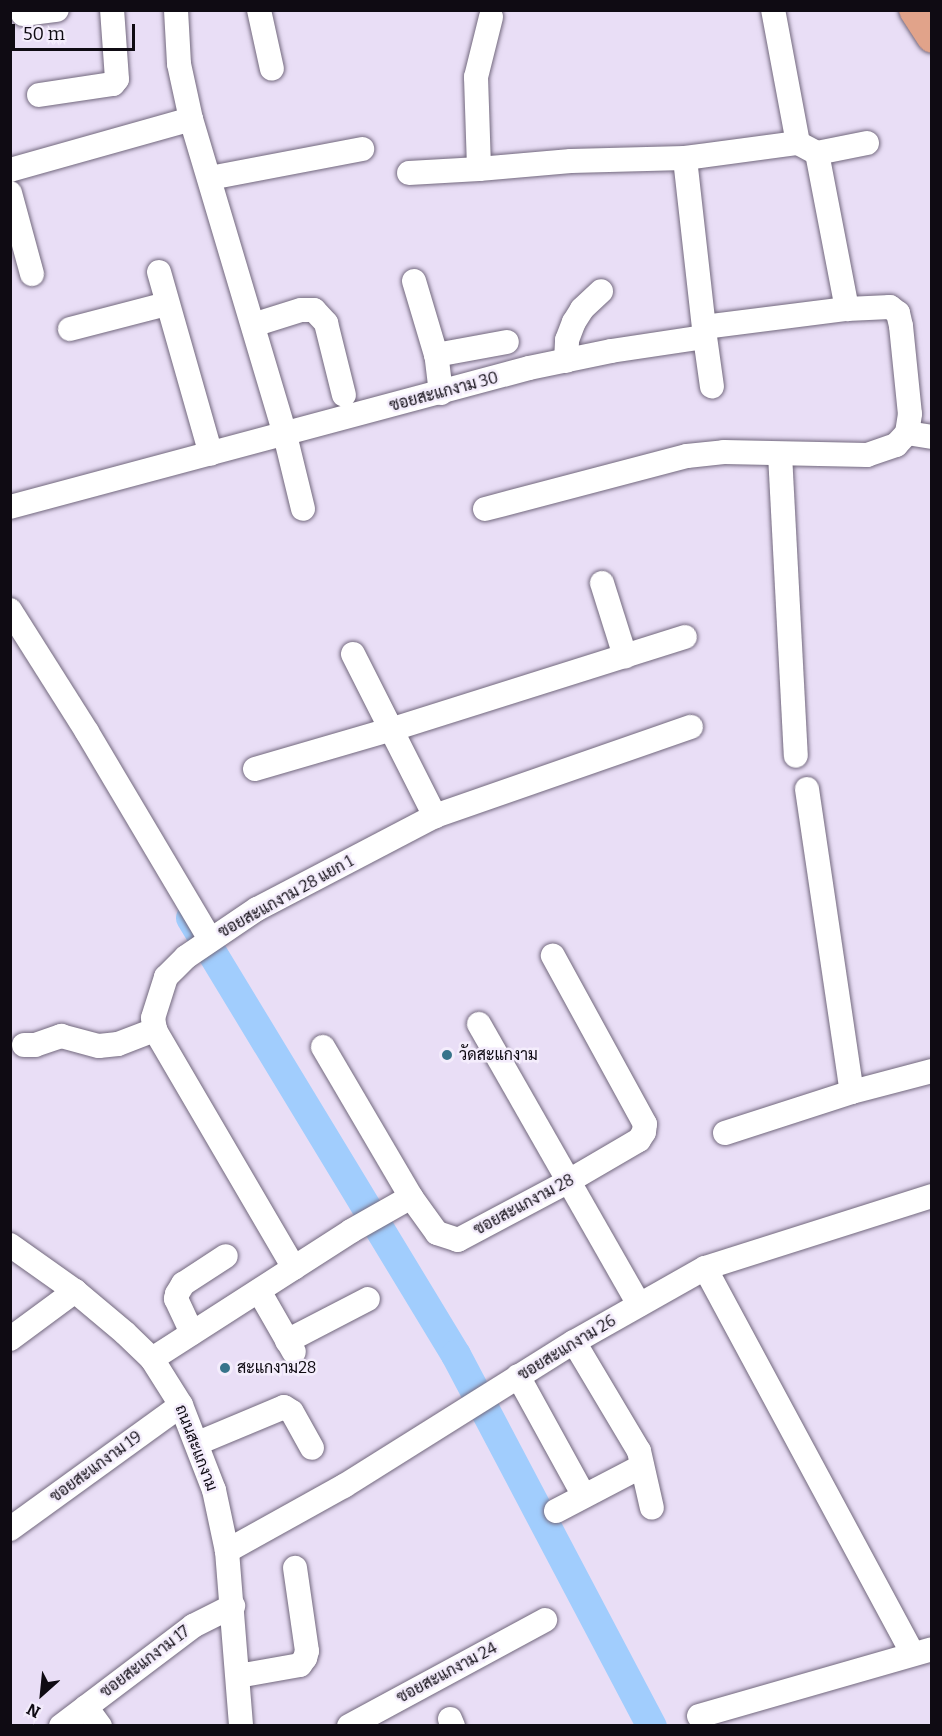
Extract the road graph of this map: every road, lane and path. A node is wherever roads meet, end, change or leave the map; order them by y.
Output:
1 (57, 10) edge
2 (112, 10) edge
3 (176, 10) edge
4 (259, 10) edge
5 (773, 10) edge
6 (914, 10) edge
7 (23, 14) dead end
8 (491, 17) dead end
9 (932, 38) edge
10 (272, 69) dead end
11 (39, 96) dead end
12 (191, 118) junction
13 (867, 143) dead end
14 (808, 148) junction
15 (362, 149) dead end
16 (685, 158) junction
17 (479, 169) junction
18 (10, 170) edge
19 (409, 173) dead end
20 (210, 178) junction
21 (10, 193) edge
22 (24, 268) edge
23 (159, 272) dead end
24 (414, 281) dead end
25 (601, 291) dead end
26 (167, 304) junction
27 (848, 309) junction
28 (253, 325) junction
29 (70, 329) dead end
30 (705, 332) junction
31 (507, 342) dead end
32 (436, 355) junction
33 (566, 361) junction
34 (712, 387) dead end
35 (441, 393) junction
36 (344, 395) dead end
37 (907, 433) junction
38 (285, 435) junction
39 (932, 437) edge
40 (211, 454) junction
41 (780, 454) junction
42 (10, 507) edge
43 (303, 509) dead end
44 (485, 509) dead end
45 (602, 583) dead end
46 (10, 609) edge
47 (685, 637) dead end
48 (353, 654) dead end
49 (625, 656) junction
50 (691, 727) dead end
51 (393, 729) junction
52 (796, 756) dead end
53 (255, 769) dead end
54 (807, 789) dead end
55 (435, 816) junction
56 (208, 940) junction
57 (553, 956) dead end
58 (479, 1024) dead end
59 (155, 1030) junction
60 (24, 1045) dead end
61 (323, 1047) dead end
62 (932, 1071) edge
63 (852, 1092) junction
64 (725, 1133) dead end
65 (567, 1182) junction
66 (932, 1196) edge
67 (411, 1197) junction
68 (10, 1245) edge
69 (226, 1256) dead end
70 (294, 1268) junction
71 (705, 1268) junction
72 (75, 1291) junction
73 (258, 1291) junction
74 (368, 1299) dead end
75 (639, 1305) junction
76 (192, 1333) junction
77 (10, 1339) edge
78 (574, 1342) junction
79 (152, 1359) junction
80 (518, 1376) junction
81 (177, 1400) junction
82 (198, 1443) junction
83 (312, 1448) dead end
84 (642, 1466) junction
85 (584, 1497) junction
86 (652, 1508) dead end
87 (556, 1511) dead end
88 (10, 1514) edge
89 (10, 1529) edge
90 (227, 1551) junction
91 (295, 1568) dead end
92 (233, 1606) junction
93 (545, 1620) dead end
94 (922, 1651) edge
95 (238, 1676) junction
96 (93, 1716) edge
97 (699, 1716) dead end
98 (61, 1725) edge
99 (241, 1725) edge
100 (349, 1725) edge

1 - 7 street
2 - 11 street
3 - 12 street
4 - 10 street
5 - 14 street
6 - 9 main road
8 - 17 street
12 - 18 street
12 - 20 street
13 - 14 street
14 - 16 street
14 - 27 street
15 - 20 street
16 - 17 street
16 - 30 street
17 - 19 street
20 - 28 street
21 - 22 street
23 - 26 street
24 - 32 street
25 - 33 street
26 - 29 street
26 - 40 street
27 - 30 street, ซอยสะแกงาม 30
27 - 37 street, ซอยสะแกงาม 30
28 - 36 street
28 - 38 street
30 - 33 street, ซอยสะแกงาม 30
30 - 34 street
31 - 32 street
32 - 35 street
33 - 35 street, ซอยสะแกงาม 30
35 - 38 street, ซอยสะแกงาม 30
37 - 39 street
37 - 41 street
38 - 40 street, ซอยสะแกงาม 30
38 - 43 street
40 - 42 street, ซอยสะแกงาม 30
41 - 44 street
41 - 52 street
45 - 49 street
46 - 56 street
47 - 49 street
48 - 51 street
49 - 51 street
50 - 55 street, ซอยสะแกงาม 28 แยก 1
51 - 53 street
51 - 55 street
54 - 63 street
55 - 56 street, ซอยสะแกงาม 28 แยก 1
56 - 59 street, ซอยสะแกงาม 28 แยก 1
57 - 65 street, ซอยสะแกงาม 28
58 - 65 street
59 - 60 street
59 - 70 street
61 - 67 street, ซอยสะแกงาม 28
62 - 63 street
63 - 64 street
65 - 67 street, ซอยสะแกงาม 28
65 - 75 street
66 - 71 street, ซอยสะแกงาม 26
67 - 70 street
68 - 72 street, ถนนสะแกงาม
69 - 76 street
70 - 73 street
71 - 75 street, ซอยสะแกงาม 26
71 - 94 street
72 - 77 street
72 - 79 street, ถนนสะแกงาม
73 - 74 street
73 - 76 street
75 - 78 street, ซอยสะแกงาม 26
76 - 79 street
78 - 80 street, ซอยสะแกงาม 26
78 - 84 street
79 - 81 street, ถนนสะแกงาม
80 - 85 street
80 - 90 street, ซอยสะแกงาม 26
81 - 82 street, ถนนสะแกงาม
81 - 88 street
81 - 89 street, ซอยสะแกงาม 19
82 - 83 street
82 - 90 street, ถนนสะแกงาม
84 - 85 street
84 - 86 street
85 - 87 street
90 - 92 street, ถนนสะแกงาม
91 - 95 street
92 - 95 street, ถนนสะแกงาม
92 - 96 street, ซอยสะแกงาม 17
93 - 100 street, ซอยสะแกงาม 24
94 - 97 street
95 - 99 street, ถนนสะแกงาม
96 - 98 street, ซอยสะแกงาม 17

